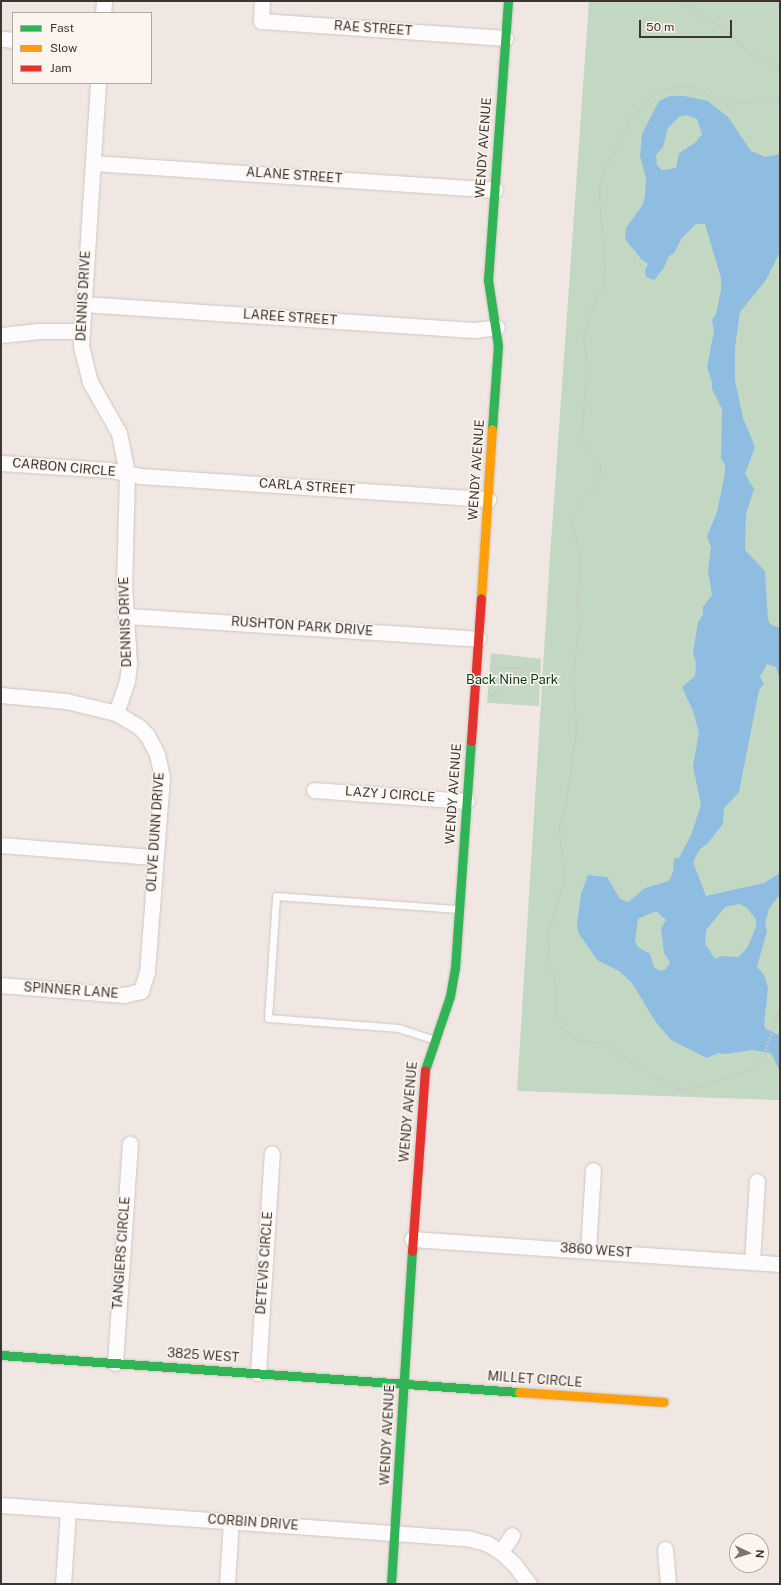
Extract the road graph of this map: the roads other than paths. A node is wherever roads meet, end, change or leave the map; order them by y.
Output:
1 (104, 1) edge
2 (262, 1) edge
3 (508, 1) edge
4 (103, 12) edge
5 (505, 38) junction
6 (98, 84) edge
7 (93, 163) junction
8 (494, 190) junction
9 (83, 304) junction
10 (497, 327) junction
11 (81, 332) junction
12 (1, 335) edge
13 (1, 463) edge
14 (127, 474) junction
15 (488, 499) junction
16 (126, 616) junction
17 (478, 639) junction
18 (1, 695) edge
19 (116, 713) junction
20 (314, 790) dead end
21 (467, 801) junction
22 (1, 845) edge
23 (155, 857) junction
24 (459, 909) junction
25 (1, 985) edge
26 (141, 991) joint
27 (433, 1039) junction
28 (130, 1144) dead end
29 (272, 1153) dead end
30 (593, 1170) dead end
31 (757, 1181) dead end
32 (412, 1239) junction
33 (588, 1251) junction
34 (752, 1262) junction
35 (780, 1264) edge
36 (1, 1355) edge
37 (115, 1363) junction
38 (258, 1372) junction
39 (404, 1384) junction
40 (664, 1402) dead end
41 (1, 1506) edge
42 (68, 1510) junction
43 (231, 1522) junction
44 (395, 1533) junction
45 (512, 1535) dead end
46 (665, 1549) dead end
47 (501, 1552) junction
48 (63, 1584) edge
49 (227, 1584) edge
50 (391, 1584) edge
51 (528, 1584) edge
52 (668, 1584) edge

1 - 4 street
2 - 5 street, RAE STREET
3 - 5 street, WENDY AVENUE
5 - 8 street, WENDY AVENUE
6 - 7 street, DENNIS DRIVE
7 - 8 street, ALANE STREET
7 - 9 street, DENNIS DRIVE
8 - 10 street, WENDY AVENUE
9 - 10 street, LAREE STREET
9 - 11 street, DENNIS DRIVE
10 - 15 street, WENDY AVENUE
11 - 12 street
11 - 14 street, DENNIS DRIVE
13 - 14 street, CARBON CIRCLE
14 - 15 street, CARLA STREET
14 - 16 street, DENNIS DRIVE
15 - 17 street, WENDY AVENUE
16 - 17 street, RUSHTON PARK DRIVE
16 - 19 street, DENNIS DRIVE
17 - 21 street, WENDY AVENUE
18 - 19 street, OLIVE DUNN DRIVE
19 - 23 street, OLIVE DUNN DRIVE
20 - 21 street, LAZY J CIRCLE
21 - 24 street, WENDY AVENUE
22 - 23 street
23 - 26 street, OLIVE DUNN DRIVE
24 - 27 street, WENDY AVENUE
24 - 27 lane
25 - 26 street, SPINNER LANE
27 - 32 street, WENDY AVENUE
28 - 37 street, TANGIERS CIRCLE
29 - 38 street, DETEVIS CIRCLE
30 - 33 street
31 - 34 street
32 - 33 street, 3860 WEST
32 - 39 street, WENDY AVENUE
33 - 34 street, 3860 WEST
34 - 35 street, 3860 WEST
36 - 37 street, 3825 WEST
37 - 38 street, 3825 WEST
38 - 39 street, 3825 WEST
39 - 40 street, MILLET CIRCLE
39 - 44 street, WENDY AVENUE
41 - 42 street, CORBIN DRIVE
42 - 43 street, CORBIN DRIVE
42 - 48 street
43 - 44 street, CORBIN DRIVE
43 - 49 street
44 - 47 street, CORBIN DRIVE
44 - 50 street, WENDY AVENUE
45 - 47 street
46 - 52 street
47 - 51 street, CORBIN DRIVE

